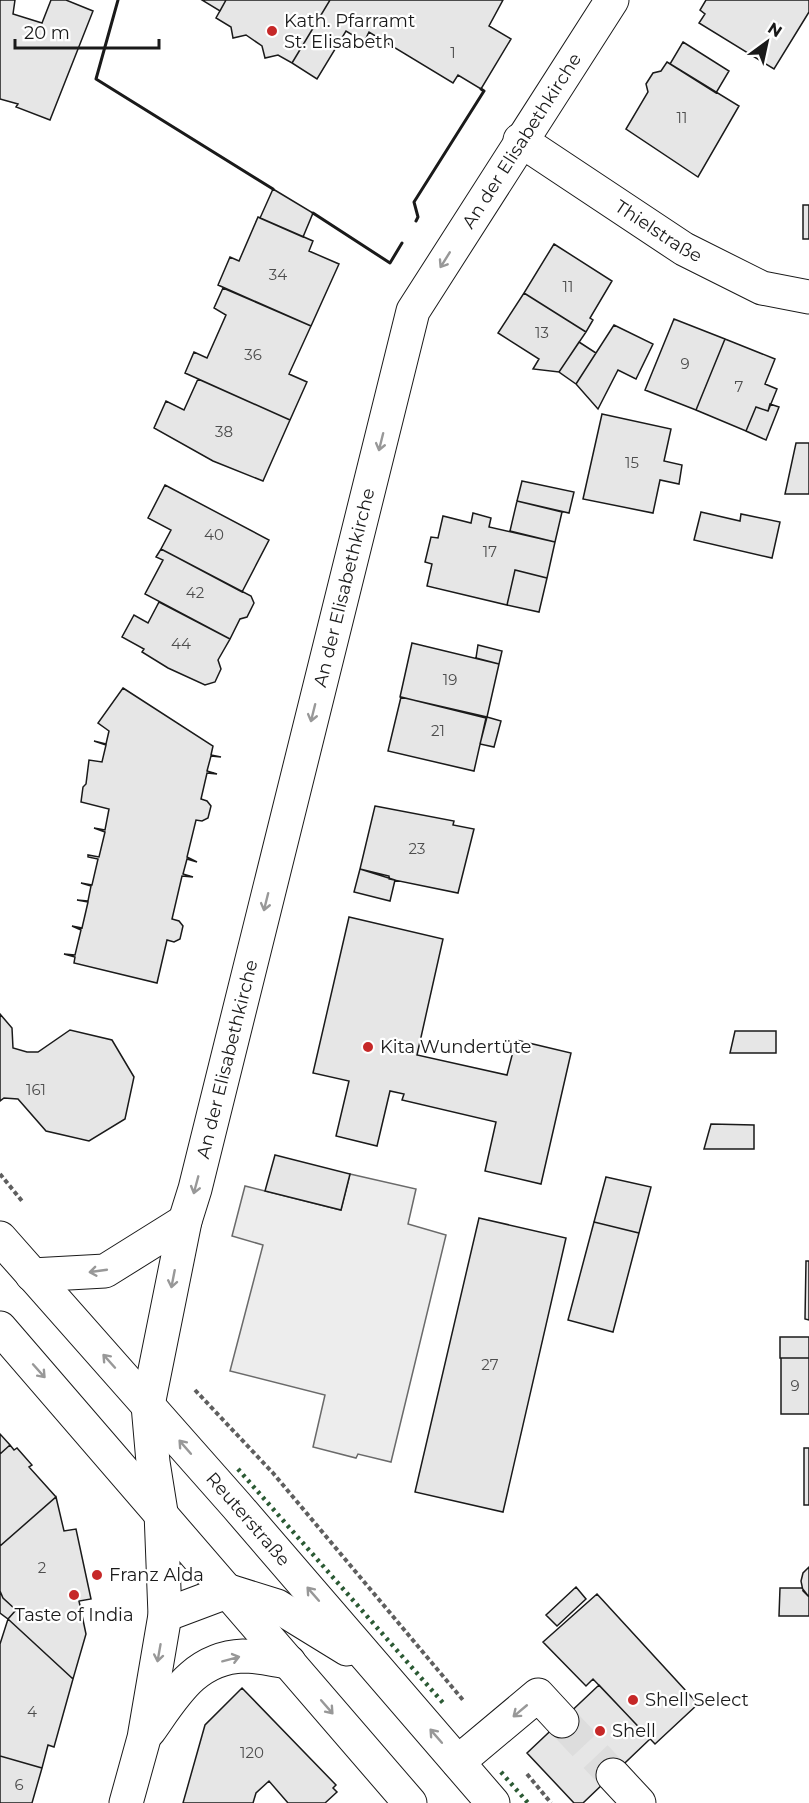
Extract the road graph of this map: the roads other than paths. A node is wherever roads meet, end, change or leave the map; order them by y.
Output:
1 (609, 1) edge
2 (520, 140) junction
3 (809, 297) edge
4 (185, 1221) junction
5 (0, 1238) edge
6 (32, 1275) junction
7 (0, 1328) edge
8 (148, 1405) junction
9 (161, 1512) junction
10 (229, 1591) junction
11 (165, 1615) junction
12 (289, 1662) junction
13 (379, 1670) junction
14 (562, 1721) tunnel mouth
15 (144, 1738) junction
16 (458, 1762) junction
17 (613, 1775) tunnel mouth
18 (126, 1803) edge
19 (410, 1803) edge
20 (493, 1803) edge
21 (639, 1803) edge

1 - 2 street, An der Elisabethkirche
2 - 3 street, Thielstraße
2 -> 4 street, An der Elisabethkirche
4 -> 6 street
4 -> 8 street, An der Elisabethkirche
5 - 6 street, Reuterstraße
8 -> 6 street, Reuterstraße
7 -> 9 street
8 - 9 street, An der Elisabethkirche
13 -> 8 street, Reuterstraße
9 - 10 street
9 - 11 street, An der Elisabethkirche
10 - 11 street
10 - 12 street
10 - 13 street
11 -> 15 street, An der Elisabethkirche
15 -> 12 street
12 -> 19 street
16 -> 13 street, Reuterstraße
14 -> 16 street
15 - 18 street
16 - 20 street, Reuterstraße
17 - 21 street

